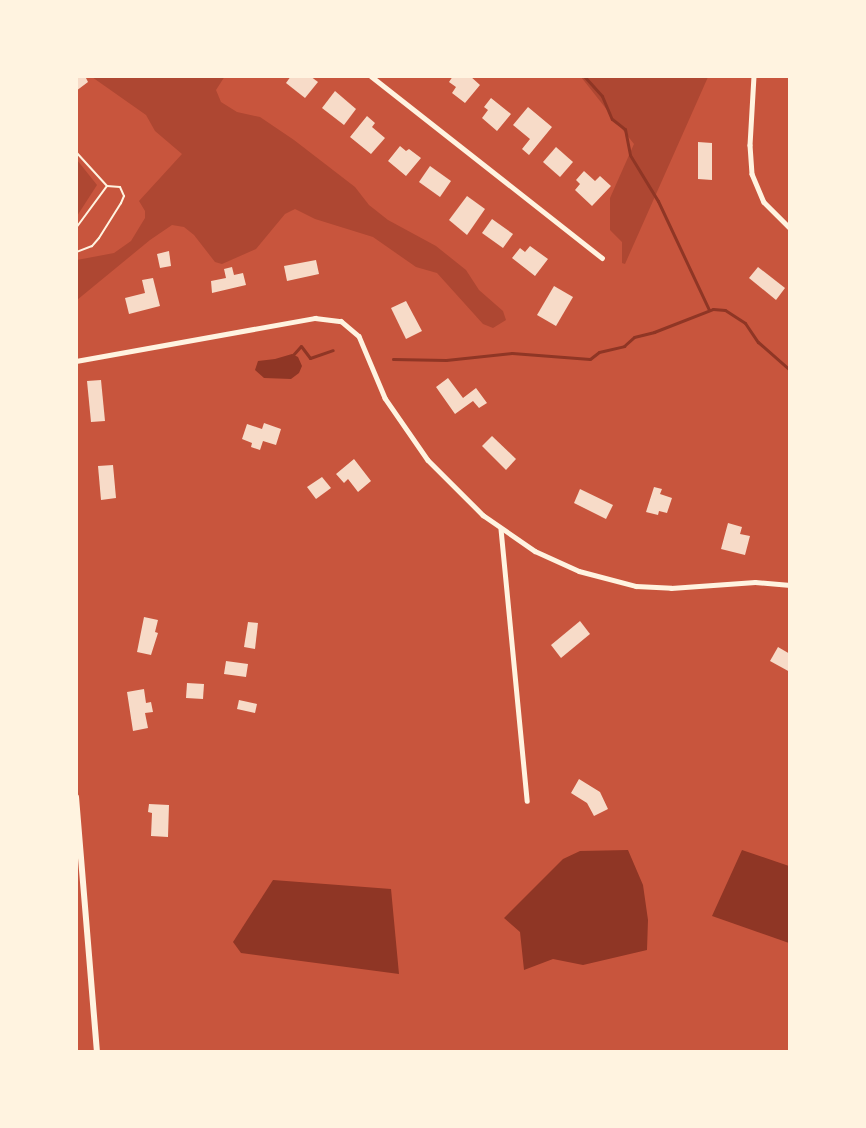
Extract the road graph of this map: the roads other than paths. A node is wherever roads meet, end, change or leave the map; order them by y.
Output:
1 (371, 76) edge
2 (754, 76) edge
3 (76, 152) edge
4 (107, 186) junction
5 (76, 228) edge
6 (789, 228) edge
7 (76, 252) edge
8 (602, 258) dead end
9 (76, 361) edge
10 (501, 529) junction
11 (789, 585) edge
12 (76, 797) edge
13 (527, 801) dead end
14 (97, 1052) edge

1 - 8 street
2 - 6 street
3 - 4 lane
4 - 5 lane
4 - 7 lane
9 - 10 street
10 - 11 street
10 - 13 street
12 - 14 main road

